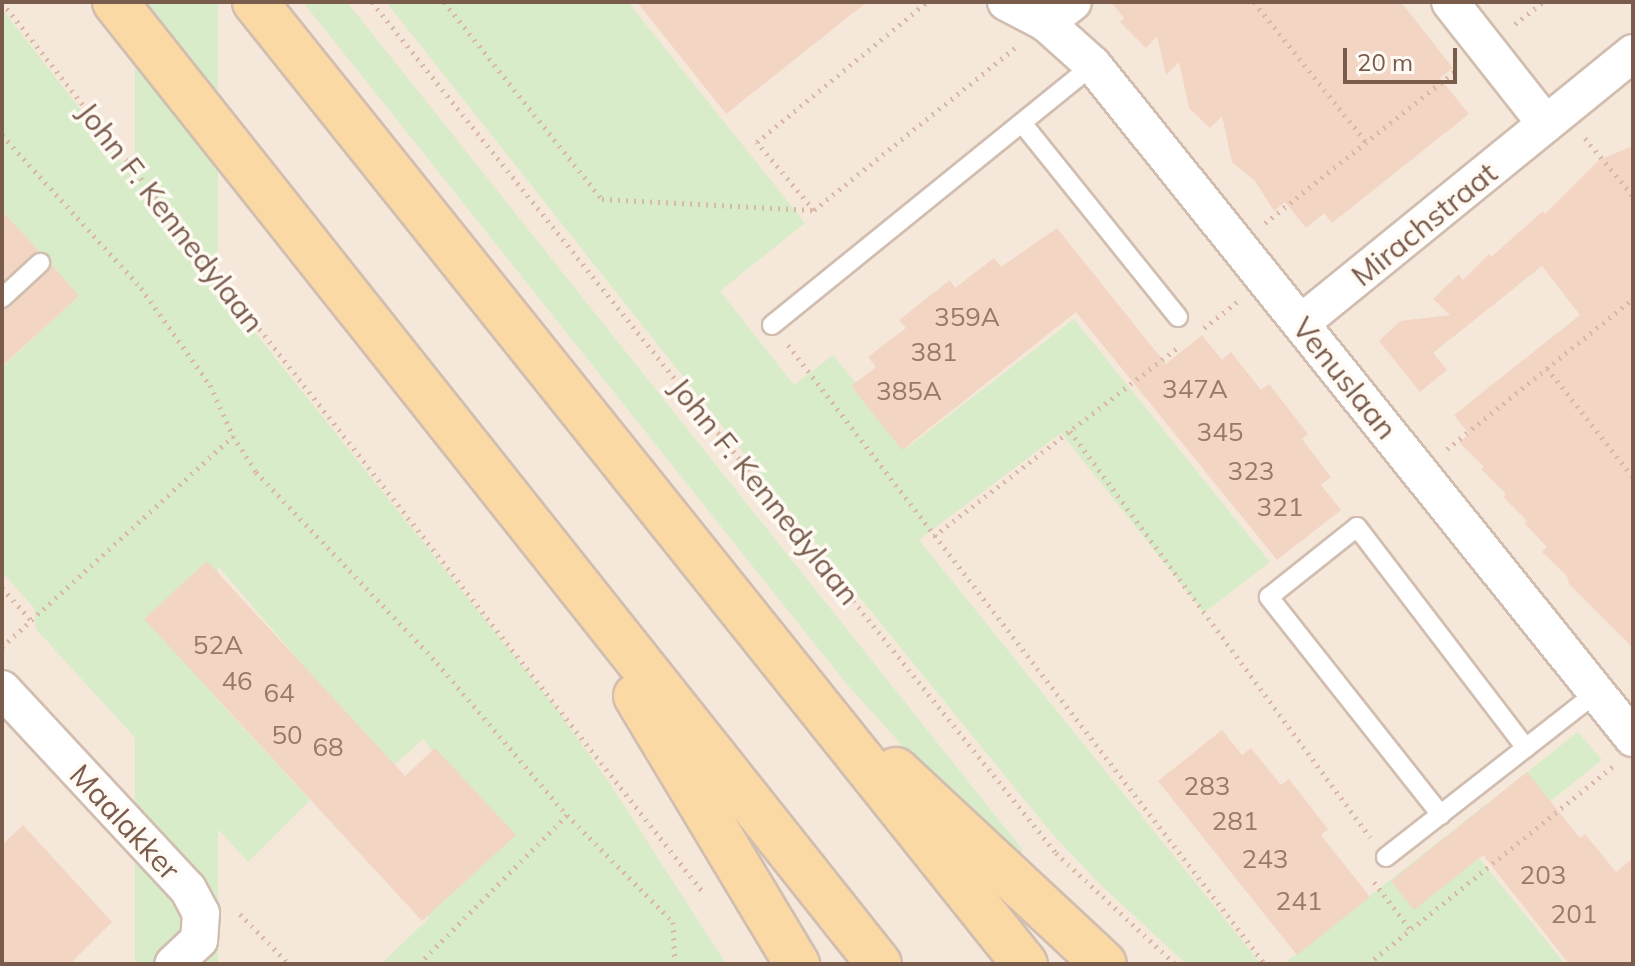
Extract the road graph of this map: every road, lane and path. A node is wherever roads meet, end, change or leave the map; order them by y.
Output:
1 (2, 2) edge
2 (115, 2) edge
3 (255, 2) edge
4 (372, 2) edge
5 (444, 2) edge
6 (927, 2) edge
7 (1006, 2) edge
8 (1254, 2) edge
9 (1450, 2) edge
10 (1543, 2) edge
11 (1060, 12) edge
12 (1485, 47) junction
13 (1633, 53) edge
14 (1093, 65) junction
15 (1554, 117) junction
16 (1022, 123) junction
17 (2, 135) edge
18 (1366, 142) junction
19 (1633, 196) edge
20 (814, 210) junction
21 (1237, 245) junction
22 (40, 263) dead end
23 (1266, 280) junction
24 (2, 298) edge
25 (1633, 299) edge
26 (1178, 317) dead end
27 (1301, 323) junction
28 (772, 325) joint
29 (1547, 368) junction
30 (1070, 431) junction
31 (233, 436) junction
32 (1419, 470) junction
33 (1633, 477) edge
34 (934, 536) junction
35 (577, 584) junction
36 (2, 588) edge
37 (31, 620) junction
38 (2, 647) edge
39 (801, 687) junction
40 (2, 689) edge
41 (1597, 692) junction
42 (1526, 748) junction
43 (1627, 749) edge
44 (567, 815) junction
45 (1441, 815) junction
46 (1386, 857) junction
47 (188, 889) junction
48 (709, 901) dead end
49 (1410, 929) junction
50 (173, 964) edge
51 (289, 964) edge
52 (419, 964) edge
53 (675, 964) edge
54 (797, 964) edge
55 (879, 964) edge
56 (1025, 964) edge
57 (1104, 964) edge
58 (1175, 964) edge
59 (1265, 964) edge
60 (1368, 964) edge

1 - 48 path, John F. Kennedylaan
2 - 35 main road
3 - 39 main road
4 - 58 path, John F. Kennedylaan
5 - 20 path
6 - 20 path
7 - 11 street, Venuslaan
8 - 18 path
9 - 12 street
10 - 12 path
11 - 14 street, Venuslaan
11 - 20 path
12 - 15 street
12 - 18 path
13 - 15 street, Mirachstraat
14 - 16 lane
14 - 21 street, Venuslaan
15 - 19 path
15 - 27 street, Mirachstraat
16 - 26 lane
16 - 28 lane
17 - 31 path
18 - 21 path
21 - 23 street, Venuslaan
22 - 24 lane
23 - 27 street, Venuslaan
23 - 30 path
25 - 29 path
27 - 32 street, Venuslaan
28 - 34 path
29 - 32 path
29 - 33 path
30 - 34 path
30 - 46 path
31 - 37 path
31 - 44 path
32 - 41 street, Venuslaan
34 - 59 path
35 - 54 main road
35 - 55 main road
36 - 37 path
37 - 38 path
39 - 56 main road
39 - 57 main road
40 - 47 street, Maalakker
41 - 42 lane
41 - 43 street, Venuslaan
42 - 45 lane
42 - 45 lane
43 - 49 path
44 - 52 path
44 - 53 path
45 - 46 lane
46 - 49 path
47 - 50 street, Maalakker
47 - 51 path
49 - 60 path

